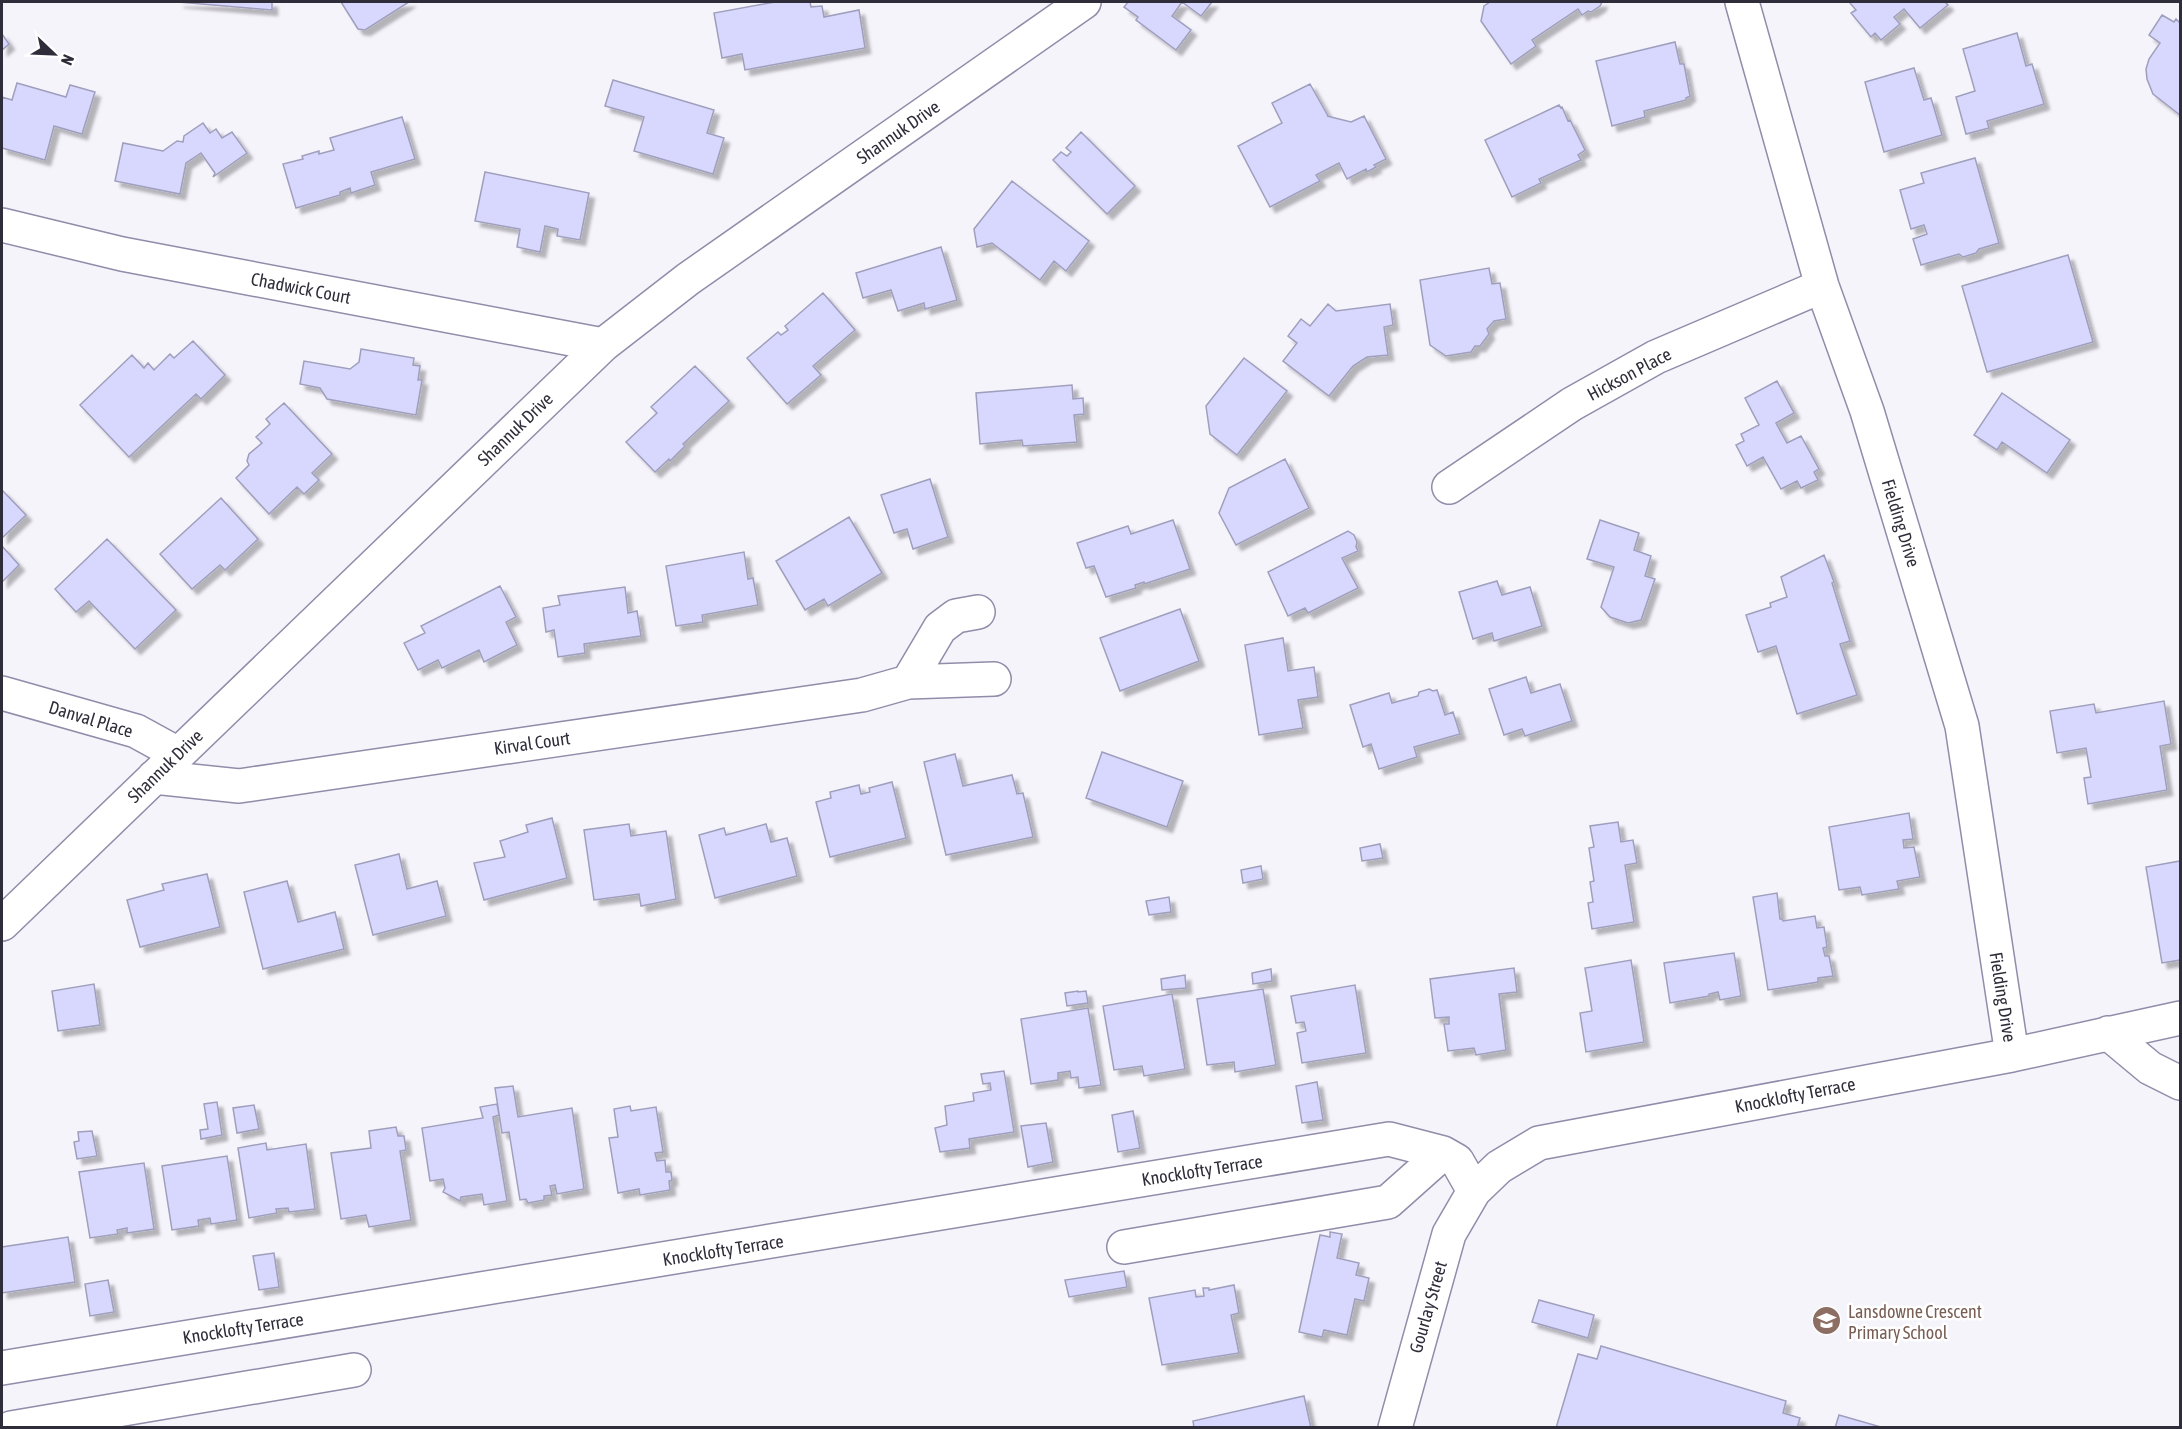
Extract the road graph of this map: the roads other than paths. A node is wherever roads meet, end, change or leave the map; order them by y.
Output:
1 (1742, 2) edge
2 (1068, 6) edge
3 (2, 225) edge
4 (1822, 285) junction
5 (603, 345) junction
6 (1449, 487) dead end
7 (978, 612) dead end
8 (994, 679) dead end
9 (908, 682) junction
10 (2, 693) edge
11 (178, 754) junction
12 (154, 777) junction
13 (2, 924) edge
14 (2181, 1018) edge
15 (2108, 1033) junction
16 (2012, 1055) junction
17 (2181, 1083) edge
18 (1443, 1153) junction
19 (1474, 1191) junction
20 (1124, 1247) dead end
21 (2, 1368) edge
22 (354, 1370) dead end
23 (11, 1428) edge
24 (1395, 1428) edge

1 - 4 street, Fielding Drive
2 - 5 street, Shannuk Drive
3 - 5 street, Chadwick Court
4 - 6 street, Hickson Place
4 - 16 street, Fielding Drive
5 - 11 street, Shannuk Drive
7 - 9 street
8 - 9 street, Kirval Court
9 - 12 street, Kirval Court
10 - 11 street, Danval Place
11 - 12 street, Shannuk Drive
12 - 13 street, Shannuk Drive
14 - 15 street, Knocklofty Terrace
15 - 16 street, Knocklofty Terrace
15 - 17 street
16 - 19 street, Knocklofty Terrace
18 - 19 street, Knocklofty Terrace
18 - 20 street
18 - 21 street, Knocklofty Terrace
19 - 24 street, Gourlay Street
22 - 23 street

